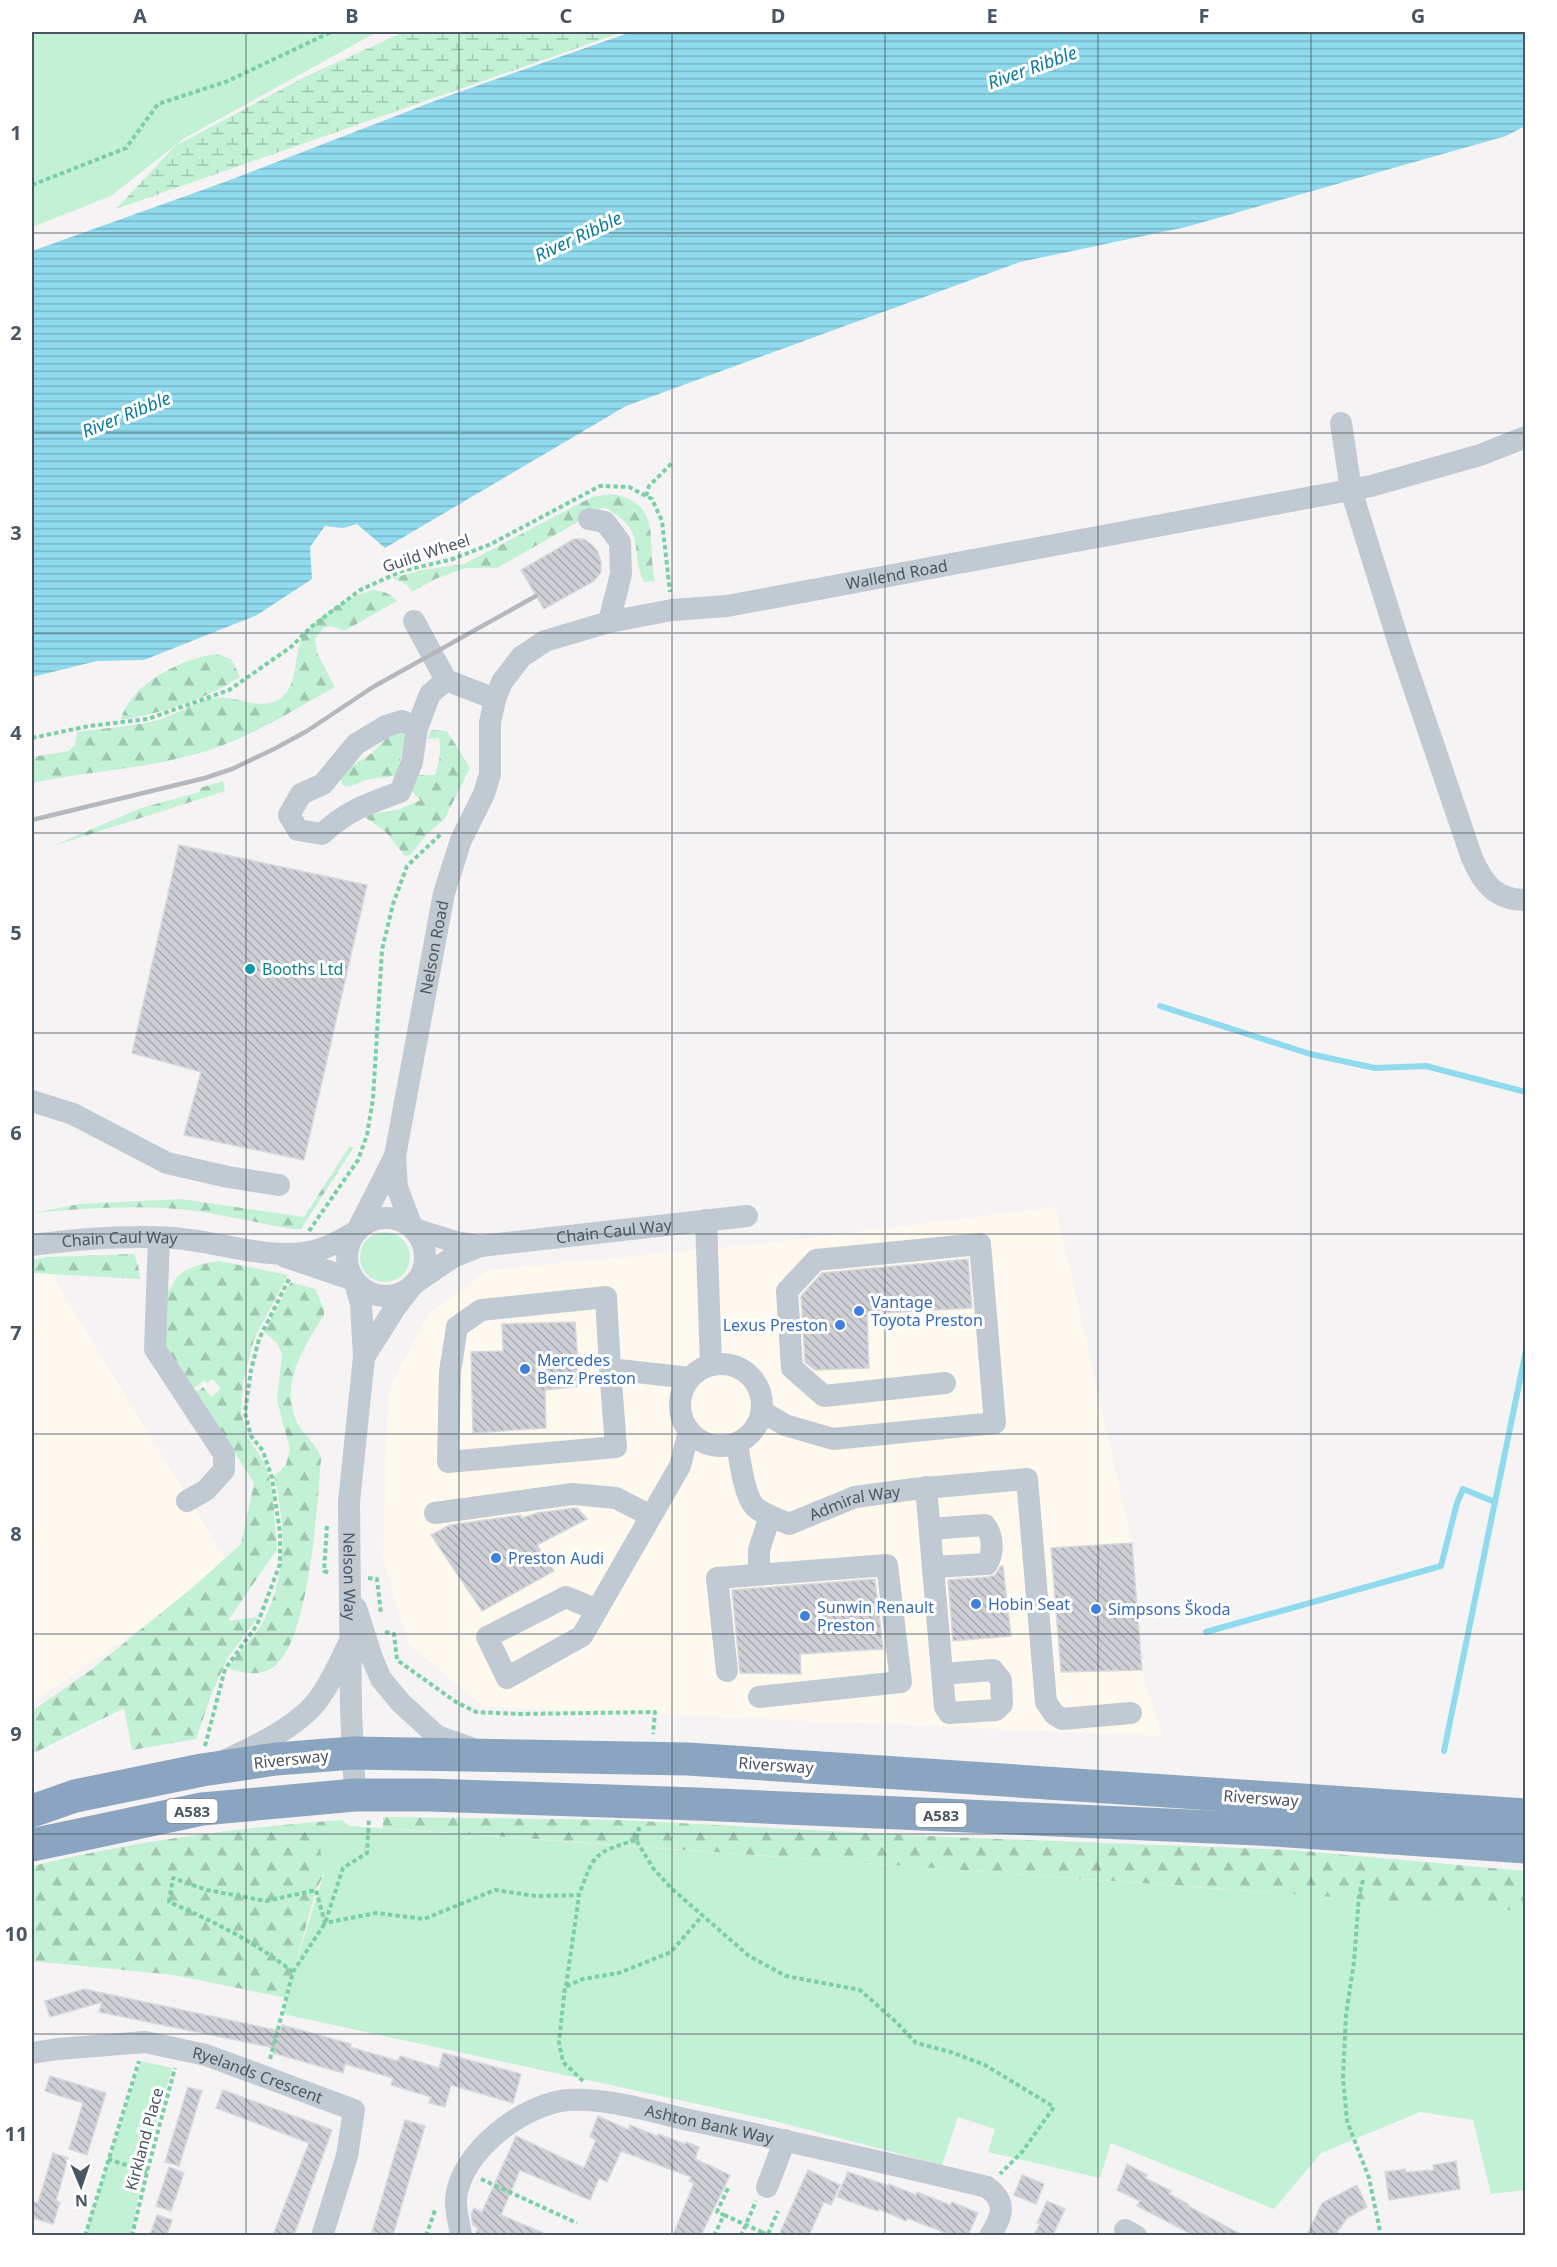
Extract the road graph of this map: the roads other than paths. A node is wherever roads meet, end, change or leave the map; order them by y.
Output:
1 (1341, 423) dead end
2 (1526, 437) edge
3 (1361, 488) junction
4 (589, 519) dead end
5 (414, 621) dead end
6 (609, 621) junction
7 (446, 680) junction
8 (495, 699) junction
9 (417, 728) junction
10 (491, 743) joint
11 (1526, 900) edge
12 (32, 1101) edge
13 (395, 1156) junction
14 (279, 1185) dead end
15 (747, 1216) dead end
16 (706, 1220) junction
17 (413, 1228) junction
18 (357, 1230) junction
19 (159, 1238) junction
20 (32, 1245) edge
21 (480, 1246) junction
22 (286, 1262) junction
23 (354, 1281) junction
24 (413, 1284) junction
25 (364, 1357) junction
26 (711, 1365) junction
27 (609, 1369) junction
28 (690, 1378) junction
29 (945, 1383) dead end
30 (763, 1412) junction
31 (689, 1431) junction
32 (737, 1444) junction
33 (927, 1488) junction
34 (187, 1501) dead end
35 (435, 1513) dead end
36 (651, 1516) junction
37 (770, 1516) junction
38 (930, 1529) junction
39 (933, 1567) junction
40 (759, 1574) junction
41 (350, 1592) junction
42 (597, 1610) junction
43 (350, 1642) junction
44 (727, 1671) dead end
45 (942, 1674) dead end
46 (759, 1697) dead end
47 (1131, 1713) dead end
48 (497, 1755) junction
49 (202, 1770) junction
50 (358, 1781) junction
51 (32, 1811) edge
52 (1526, 1815) edge
53 (32, 1845) edge
54 (1526, 1847) edge
55 (32, 2053) edge
56 (785, 2140) junction
57 (767, 2187) road end
58 (322, 2235) edge
59 (461, 2235) edge
60 (990, 2235) edge

1 - 3 street
2 - 3 street, Wallend Road
3 - 6 street, Wallend Road
3 - 11 street
4 - 6 street
5 - 7 street
6 - 8 street, Wallend Road
7 - 8 street
7 - 9 street
8 - 10 street, Wallend Road
9 - 9 street
10 - 13 street, Nelson Road
12 - 14 street
13 - 17 street, Nelson Road
13 - 18 street, Nelson Road
15 - 16 street, Chain Caul Way
16 - 21 street, Chain Caul Way
16 - 26 street
17 - 18 street
17 - 21 street, Chain Caul Way
17 - 24 street
18 - 22 street, Chain Caul Way
18 - 23 street
19 - 20 street, Chain Caul Way
19 - 22 street, Chain Caul Way
19 - 34 street
21 - 24 street, Chain Caul Way
22 - 23 street, Chain Caul Way
23 - 24 street
23 - 25 street, Nelson Way
24 - 25 street, Nelson Way
25 - 41 street, Nelson Way
26 - 28 street
26 - 30 street
27 - 27 street
27 - 28 street
28 - 31 street
29 - 30 street
30 - 32 street
31 - 32 street
31 - 36 street
32 - 37 street
33 - 37 street, Admiral Way
33 - 38 street
33 - 47 street, Admiral Way
35 - 36 street
36 - 42 street
37 - 40 street
38 - 39 street
38 - 39 street
39 - 45 street
40 - 44 street
40 - 46 street
41 - 43 street, Nelson Way
41 - 48 street
42 - 42 street
43 - 49 street
43 - 50 street, Nelson Way
48 - 50 highway, Riversway / A583
48 - 52 highway, Riversway / A583
49 - 50 highway, Riversway / A583
49 - 51 highway, Riversway / A583
50 - 53 highway, Riversway / A583
50 - 54 highway, Riversway / A583
55 - 58 street, Ryelands Crescent
56 - 57 street
56 - 59 street, Ashton Bank Way
56 - 60 street, Ashton Bank Way

